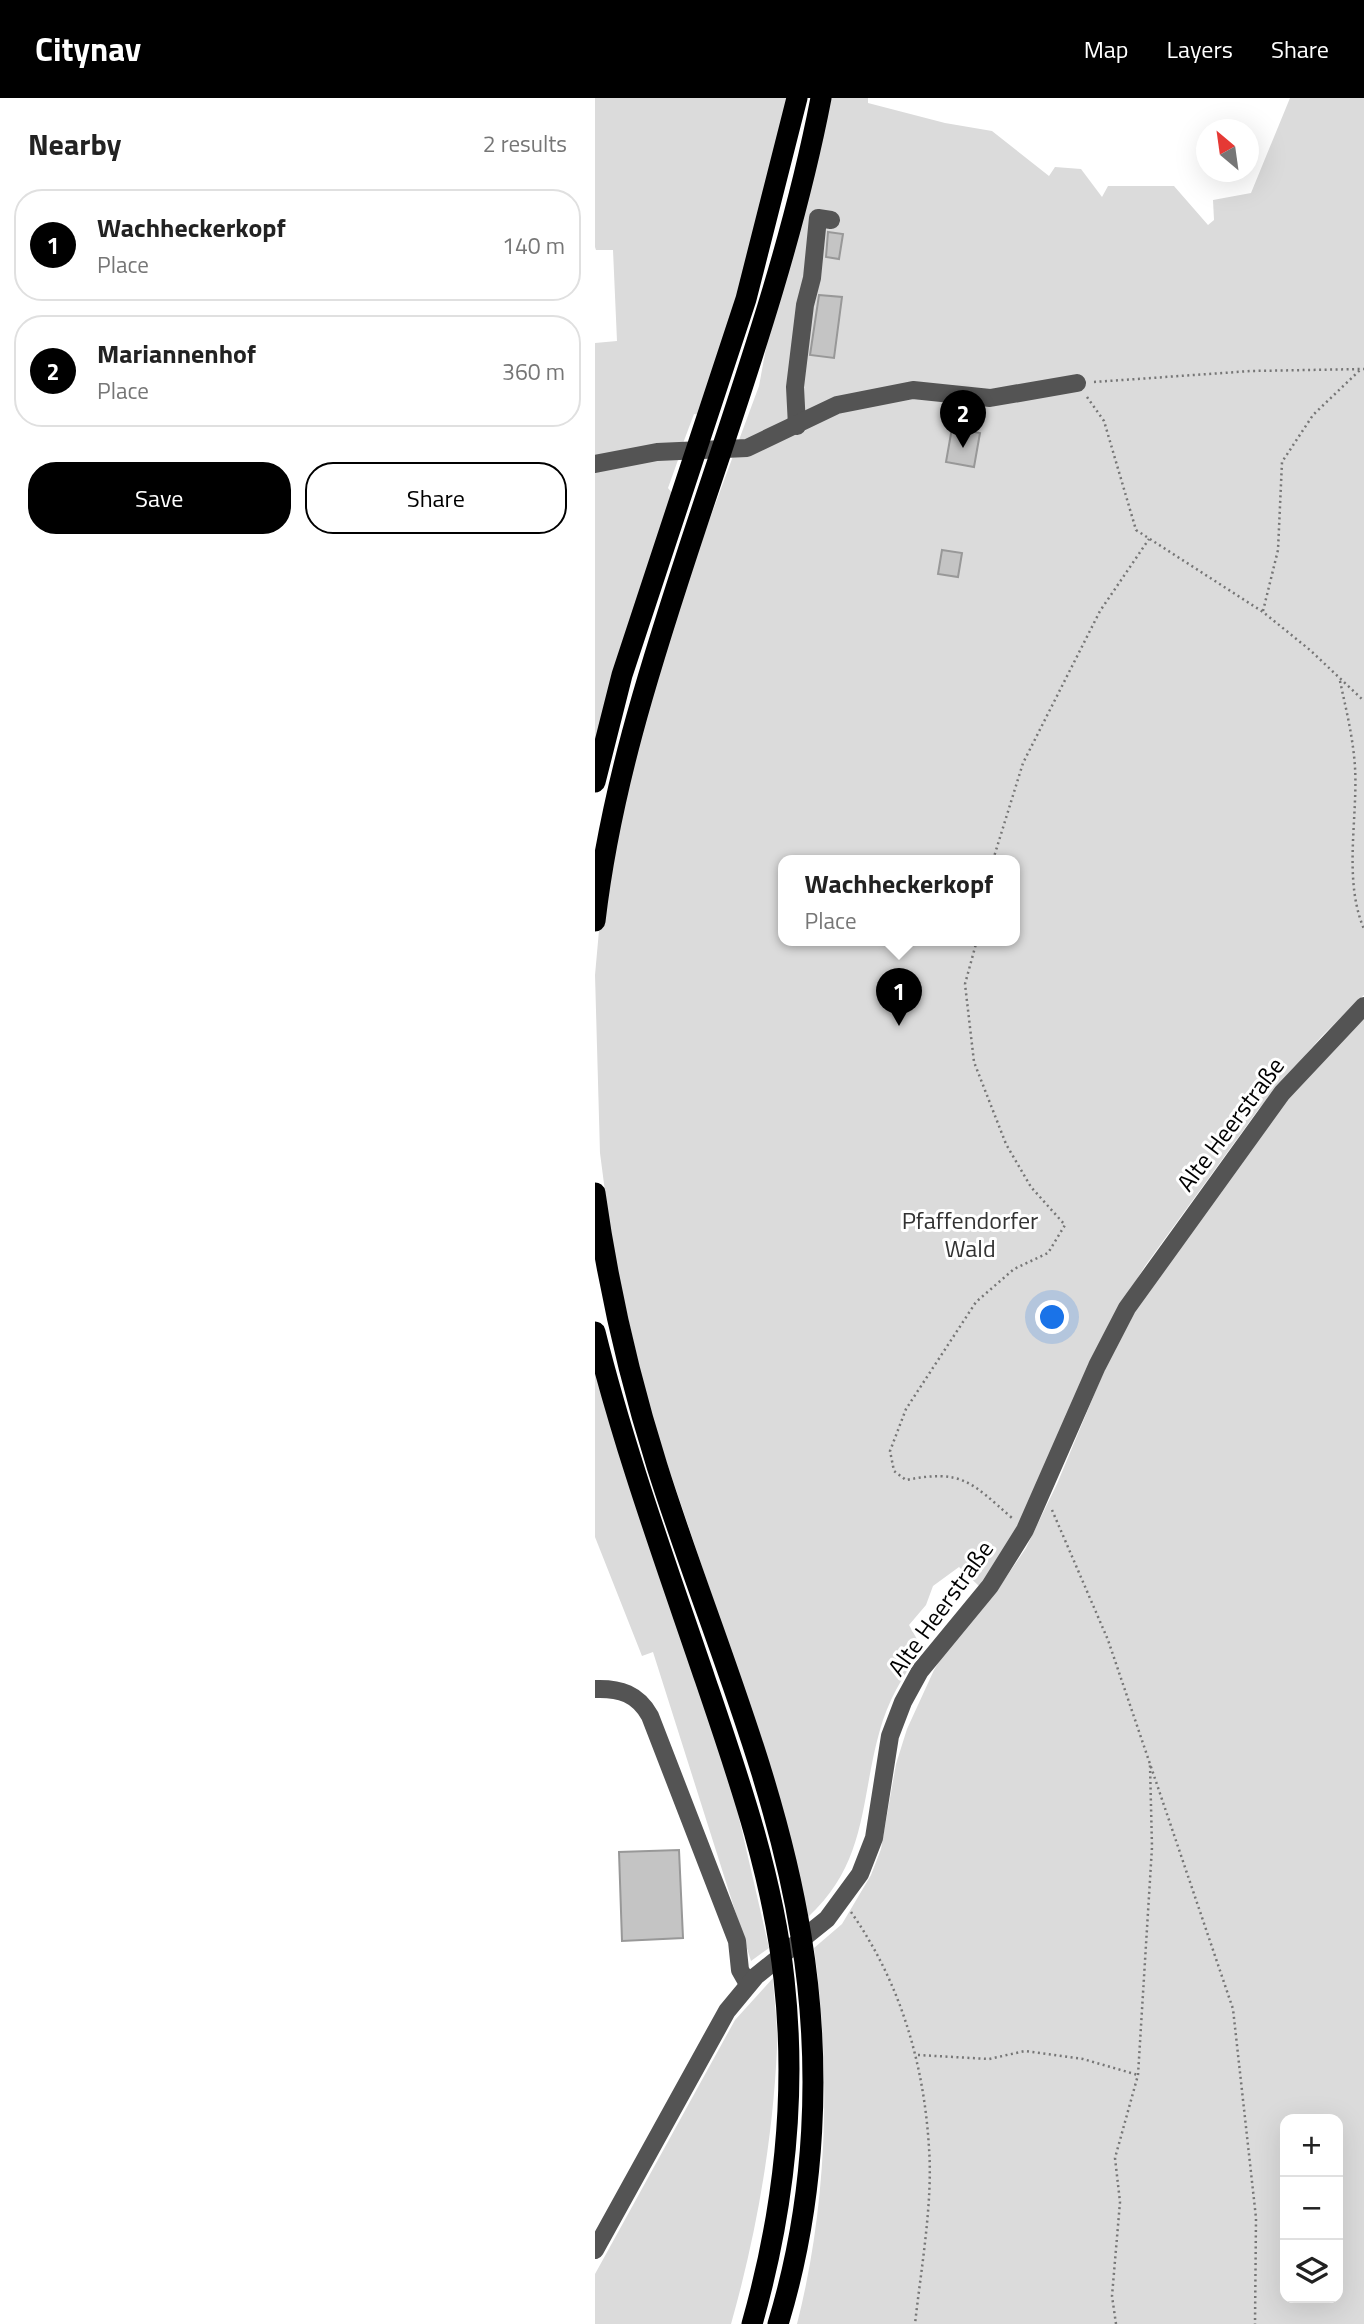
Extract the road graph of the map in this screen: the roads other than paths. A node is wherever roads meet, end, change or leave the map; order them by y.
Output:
1 (797, 98) edge
2 (821, 98) edge
3 (831, 220) dead end
4 (821, 260) dead end
5 (812, 278) junction
6 (1077, 383) road end
7 (797, 426) junction
8 (595, 464) edge
9 (595, 782) edge
10 (595, 921) edge
11 (1364, 1006) edge
12 (595, 1193) edge
13 (595, 1332) edge
14 (595, 1689) edge
15 (752, 1980) junction
16 (595, 2250) edge
17 (752, 2324) edge
18 (778, 2324) edge

1 - 9 highway
2 - 10 highway
3 - 5 street
4 - 5 street
5 - 7 street
6 - 7 street
7 - 8 street
11 - 15 street, Alte Heerstraße
12 - 18 highway
13 - 17 highway
14 - 15 street
15 - 16 street, Alte Heerstraße

